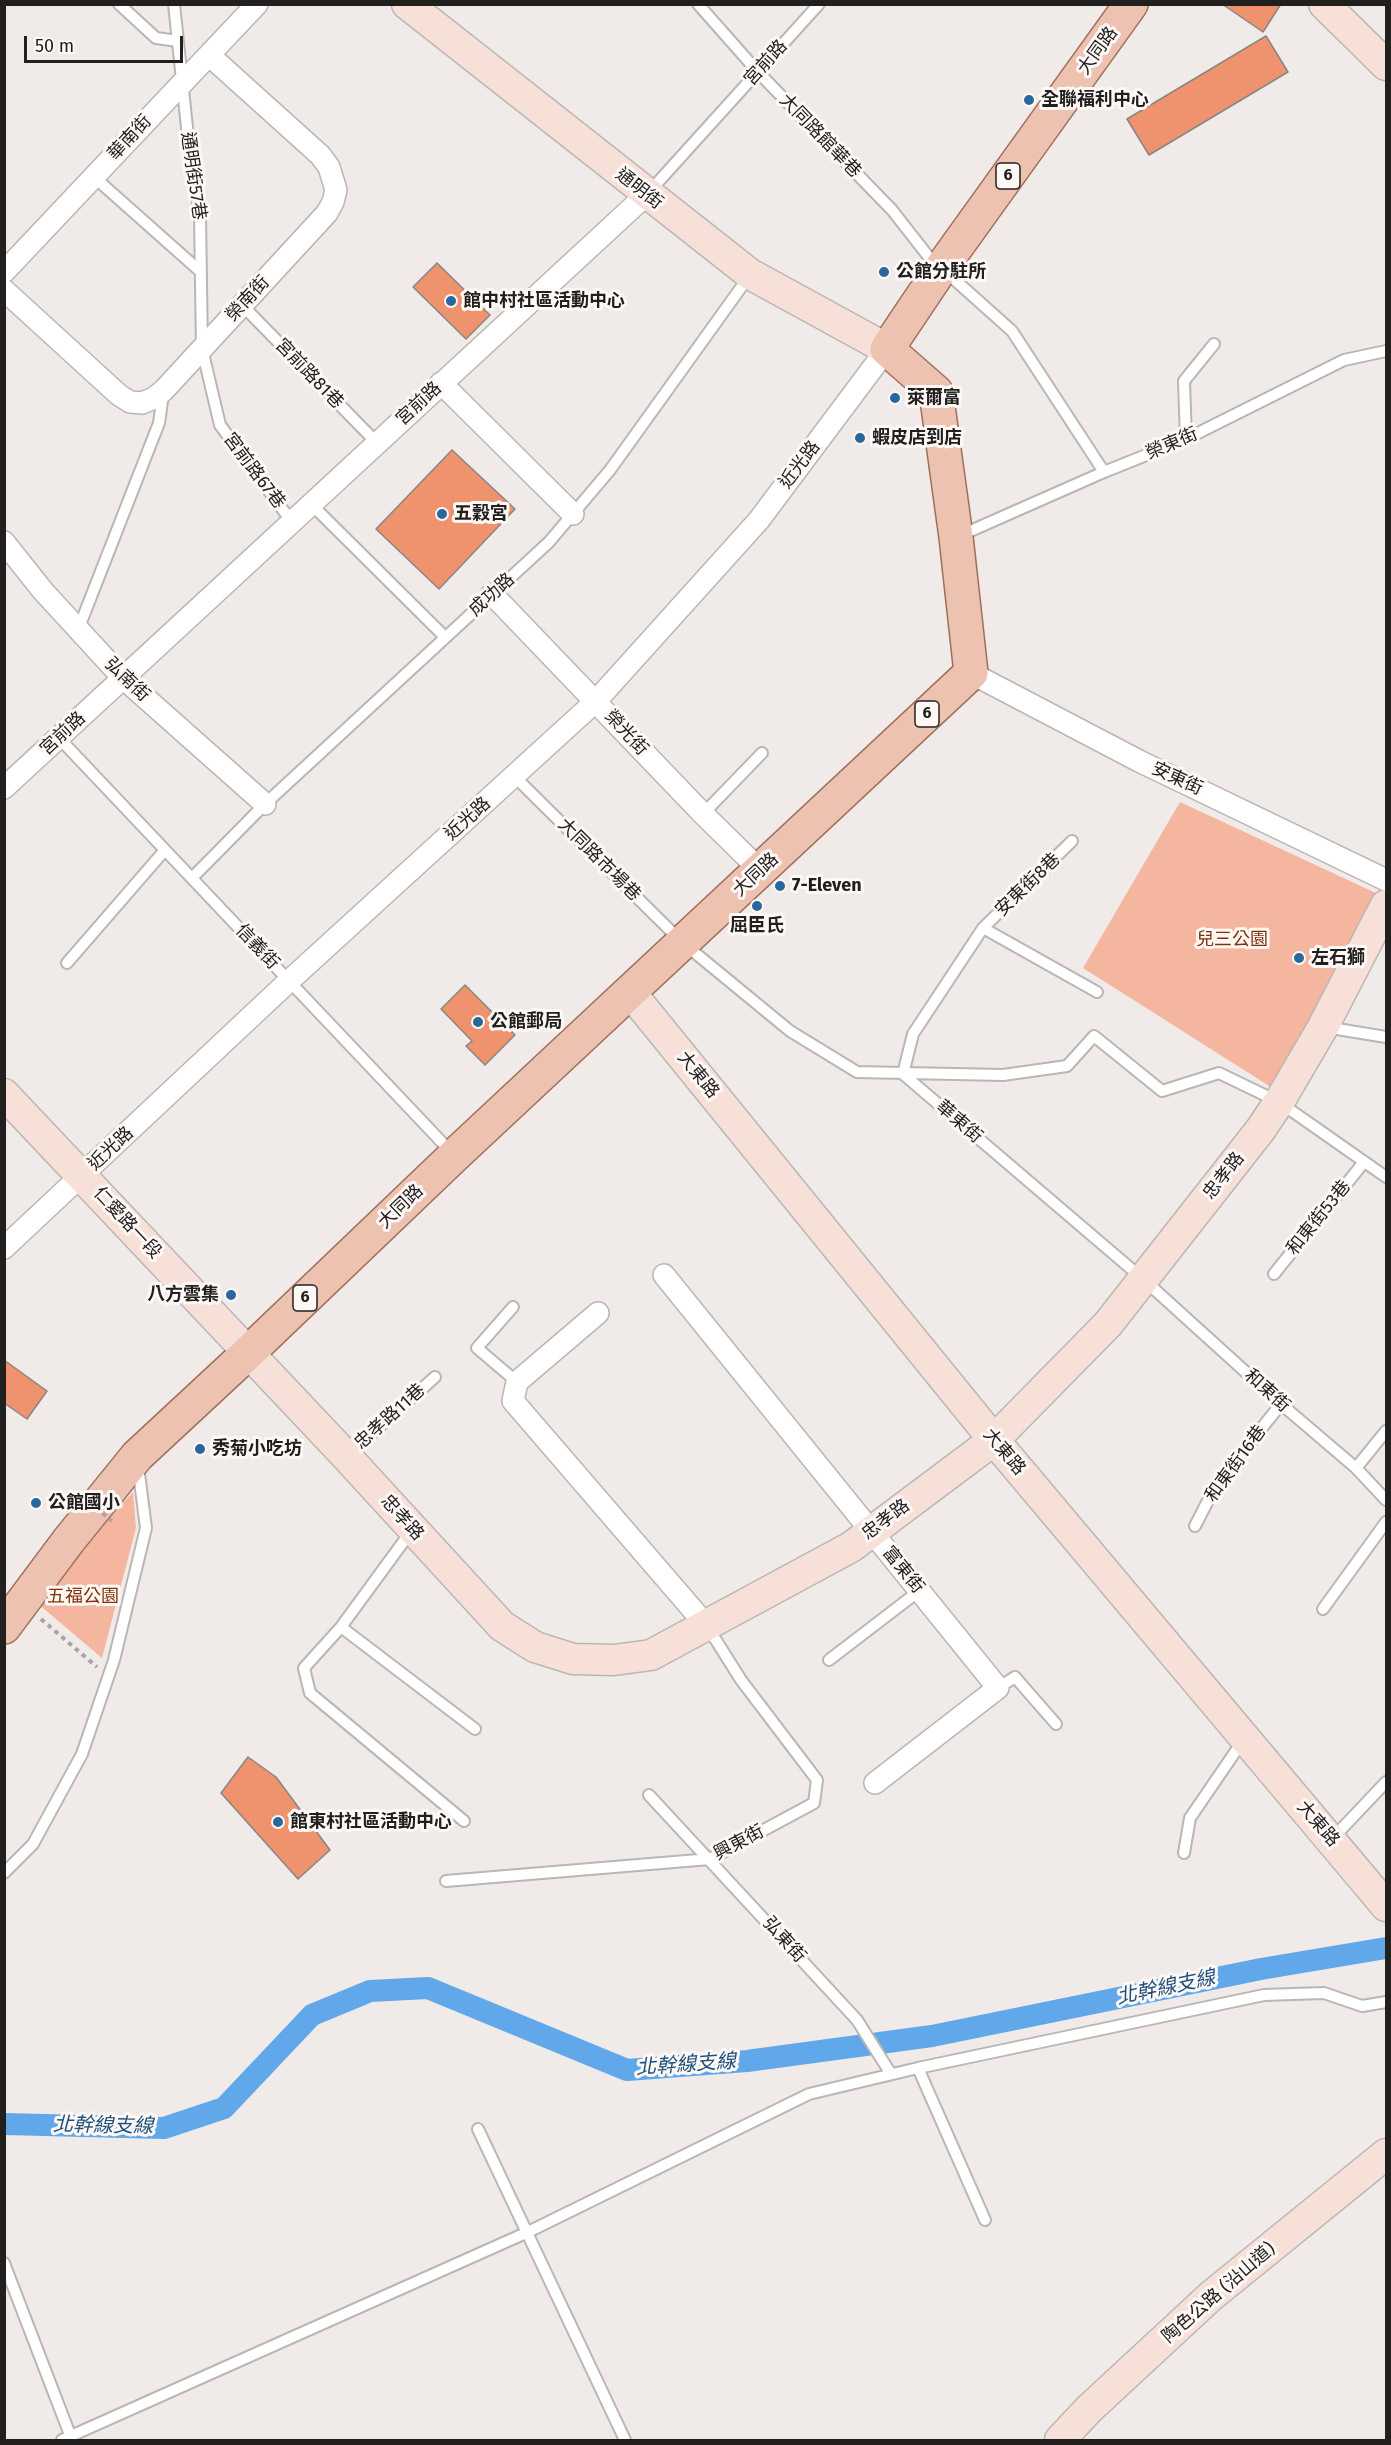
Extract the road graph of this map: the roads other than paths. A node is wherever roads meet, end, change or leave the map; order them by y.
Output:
1 (119, 4) edge
2 (174, 4) edge
3 (257, 4) edge
4 (407, 4) edge
5 (698, 4) edge
6 (819, 4) edge
7 (1131, 4) edge
8 (1324, 4) edge
9 (178, 41) junction
10 (209, 55) junction
11 (1386, 65) edge
12 (758, 72) junction
13 (182, 84) junction
14 (94, 177) junction
15 (646, 195) junction
16 (942, 267) junction
17 (4, 272) edge
18 (201, 272) junction
19 (750, 274) junction
20 (4, 290) edge
21 (242, 305) junction
22 (1214, 344) dead end
23 (202, 349) junction
24 (887, 349) junction
25 (1386, 351) edge
26 (441, 384) junction
27 (164, 390) junction
28 (1186, 439) junction
29 (377, 443) junction
30 (1104, 472) junction
31 (311, 504) junction
32 (573, 514) junction
33 (292, 522) junction
34 (956, 537) junction
35 (4, 542) edge
36 (492, 594) junction
37 (78, 630) junction
38 (446, 637) junction
39 (971, 673) junction
40 (123, 678) junction
41 (596, 700) junction
42 (59, 738) junction
43 (762, 753) dead end
44 (515, 777) junction
45 (8, 778) edge
46 (265, 804) junction
47 (703, 814) junction
48 (1072, 841) dead end
49 (165, 850) junction
50 (760, 871) junction
51 (192, 878) junction
52 (1386, 880) edge
53 (1386, 906) edge
54 (983, 928) junction
55 (683, 943) junction
56 (67, 963) dead end
57 (290, 981) junction
58 (630, 992) junction
59 (1097, 992) dead end
60 (1323, 1026) junction
61 (1386, 1037) edge
62 (903, 1074) junction
63 (4, 1094) edge
64 (1279, 1102) junction
65 (454, 1156) junction
66 (1364, 1162) junction
67 (82, 1176) junction
68 (1386, 1177) edge
69 (4, 1248) edge
70 (1274, 1274) dead end
71 (664, 1275) dead end
72 (1143, 1280) junction
73 (513, 1307) dead end
74 (598, 1313) dead end
75 (249, 1352) junction
76 (435, 1377) dead end
77 (517, 1382) junction
78 (1281, 1404) junction
79 (1386, 1431) edge
80 (994, 1440) junction
81 (137, 1456) junction
82 (346, 1456) junction
83 (1356, 1468) junction
84 (1386, 1500) edge
85 (1386, 1522) edge
86 (1195, 1526) dead end
87 (412, 1530) junction
88 (872, 1531) junction
89 (920, 1591) junction
90 (1323, 1609) dead end
91 (14, 1615) edge
92 (706, 1625) junction
93 (341, 1627) junction
94 (829, 1660) dead end
95 (998, 1688) junction
96 (1056, 1724) dead end
97 (475, 1729) dead end
98 (1244, 1739) junction
99 (1386, 1782) edge
100 (875, 1783) dead end
101 (649, 1795) dead end
102 (464, 1821) dead end
103 (1332, 1839) junction
104 (1184, 1853) dead end
105 (710, 1859) junction
106 (4, 1873) edge
107 (446, 1881) dead end
108 (1386, 1906) edge
109 (1386, 2002) edge
110 (918, 2068) junction
111 (891, 2074) junction
112 (478, 2129) dead end
113 (1386, 2154) edge
114 (985, 2220) dead end
115 (528, 2232) junction
116 (4, 2263) edge
117 (68, 2439) edge
118 (625, 2440) edge
119 (1060, 2440) edge

1 - 9 lane
2 - 9 lane, 通明街57巷
3 - 10 street, 華南街
4 - 15 street, 通明街
5 - 12 lane, 大同路館華巷
6 - 12 lane, 宮前路
7 - 16 main road, 大同路 / 6
8 - 11 street
9 - 13 lane, 通明街57巷
10 - 13 street, 華南街
10 - 21 street, 榮南街
12 - 15 lane, 宮前路
12 - 16 lane, 大同路館華巷
13 - 14 street, 華南街
13 - 18 lane, 通明街57巷
14 - 17 street, 華南街
14 - 18 lane
15 - 19 street, 通明街
15 - 26 street, 宮前路
16 - 24 main road, 大同路 / 6
16 - 30 lane, 大同路館華巷
18 - 23 lane, 通明街57巷
19 - 24 street, 通明街
19 - 32 lane, 成功路
20 - 27 street, 榮南街
21 - 23 street, 榮南街
21 - 29 lane, 宮前路81巷
22 - 28 lane
23 - 27 street, 榮南街
23 - 33 lane, 宮前路67巷
24 - 34 main road
24 - 41 street, 近光路
25 - 28 lane, 榮東街
26 - 29 street, 宮前路
26 - 32 street
27 - 37 lane
28 - 30 lane, 榮東街
29 - 31 street, 宮前路
30 - 34 lane, 榮東街
31 - 33 street, 宮前路
31 - 38 lane
32 - 36 lane, 成功路
33 - 40 street, 宮前路
34 - 39 main road
35 - 37 street, 弘南街
36 - 38 lane, 成功路
36 - 41 street, 榮光街
37 - 40 street, 弘南街
38 - 46 lane, 成功路
39 - 50 main road, 大同路 / 6
39 - 52 street, 安東街
40 - 42 street, 宮前路
40 - 46 street, 弘南街
41 - 44 street, 近光路
41 - 47 street, 榮光街
42 - 45 street, 宮前路
42 - 49 lane, 信義街
43 - 47 lane
44 - 55 lane, 大同路市場巷
44 - 57 street, 近光路
46 - 51 lane, 成功路
47 - 50 street, 榮光街
48 - 54 lane, 安東街8巷
49 - 51 lane, 信義街
49 - 56 lane
50 - 55 main road, 大同路 / 6
51 - 57 lane, 信義街
53 - 60 street, 忠孝路
54 - 59 lane
54 - 62 lane
55 - 58 main road, 大同路 / 6
55 - 62 lane, 大同路市場巷
57 - 65 lane, 信義街
57 - 67 street, 近光路
58 - 65 main road, 大同路 / 6
58 - 80 street, 大東路
60 - 61 lane
60 - 64 street, 忠孝路
62 - 64 lane, 大同路市場巷
62 - 72 lane, 華東街
63 - 67 street, 仁愛路一段
64 - 66 lane
64 - 72 street, 忠孝路
65 - 75 main road, 大同路 / 6
66 - 68 lane
66 - 70 lane, 和東街53巷
67 - 69 street, 近光路
67 - 75 street, 仁愛路一段
71 - 88 street, 富東街
72 - 78 lane, 和東街
72 - 80 street, 忠孝路
73 - 77 lane
74 - 77 street
75 - 81 main road, 大同路 / 6
75 - 82 street, 忠孝路
76 - 82 lane, 忠孝路11巷
77 - 92 street
78 - 83 lane, 和東街
78 - 86 lane, 和東街16巷
79 - 83 lane
80 - 88 street, 忠孝路
80 - 98 street, 大東路
81 - 91 main road, 大同路 / 6
81 - 106 lane
82 - 87 street, 忠孝路
83 - 84 lane, 和東街
85 - 90 lane
87 - 92 street, 忠孝路
87 - 93 lane
88 - 89 street, 富東街
88 - 92 street, 忠孝路
89 - 94 lane
89 - 95 street, 富東街
92 - 105 lane, 興東街
93 - 97 lane
93 - 102 lane
95 - 96 lane
95 - 100 street
98 - 103 street, 大東路
98 - 104 lane
99 - 103 lane
101 - 105 lane, 弘東街
103 - 108 street, 大東路
105 - 107 lane, 興東街
105 - 111 lane, 弘東街
109 - 110 lane
110 - 111 lane
110 - 114 lane
111 - 115 lane
112 - 115 lane
113 - 119 street, 陶色公路 (沿山道)
115 - 117 lane
115 - 118 lane
116 - 117 lane

